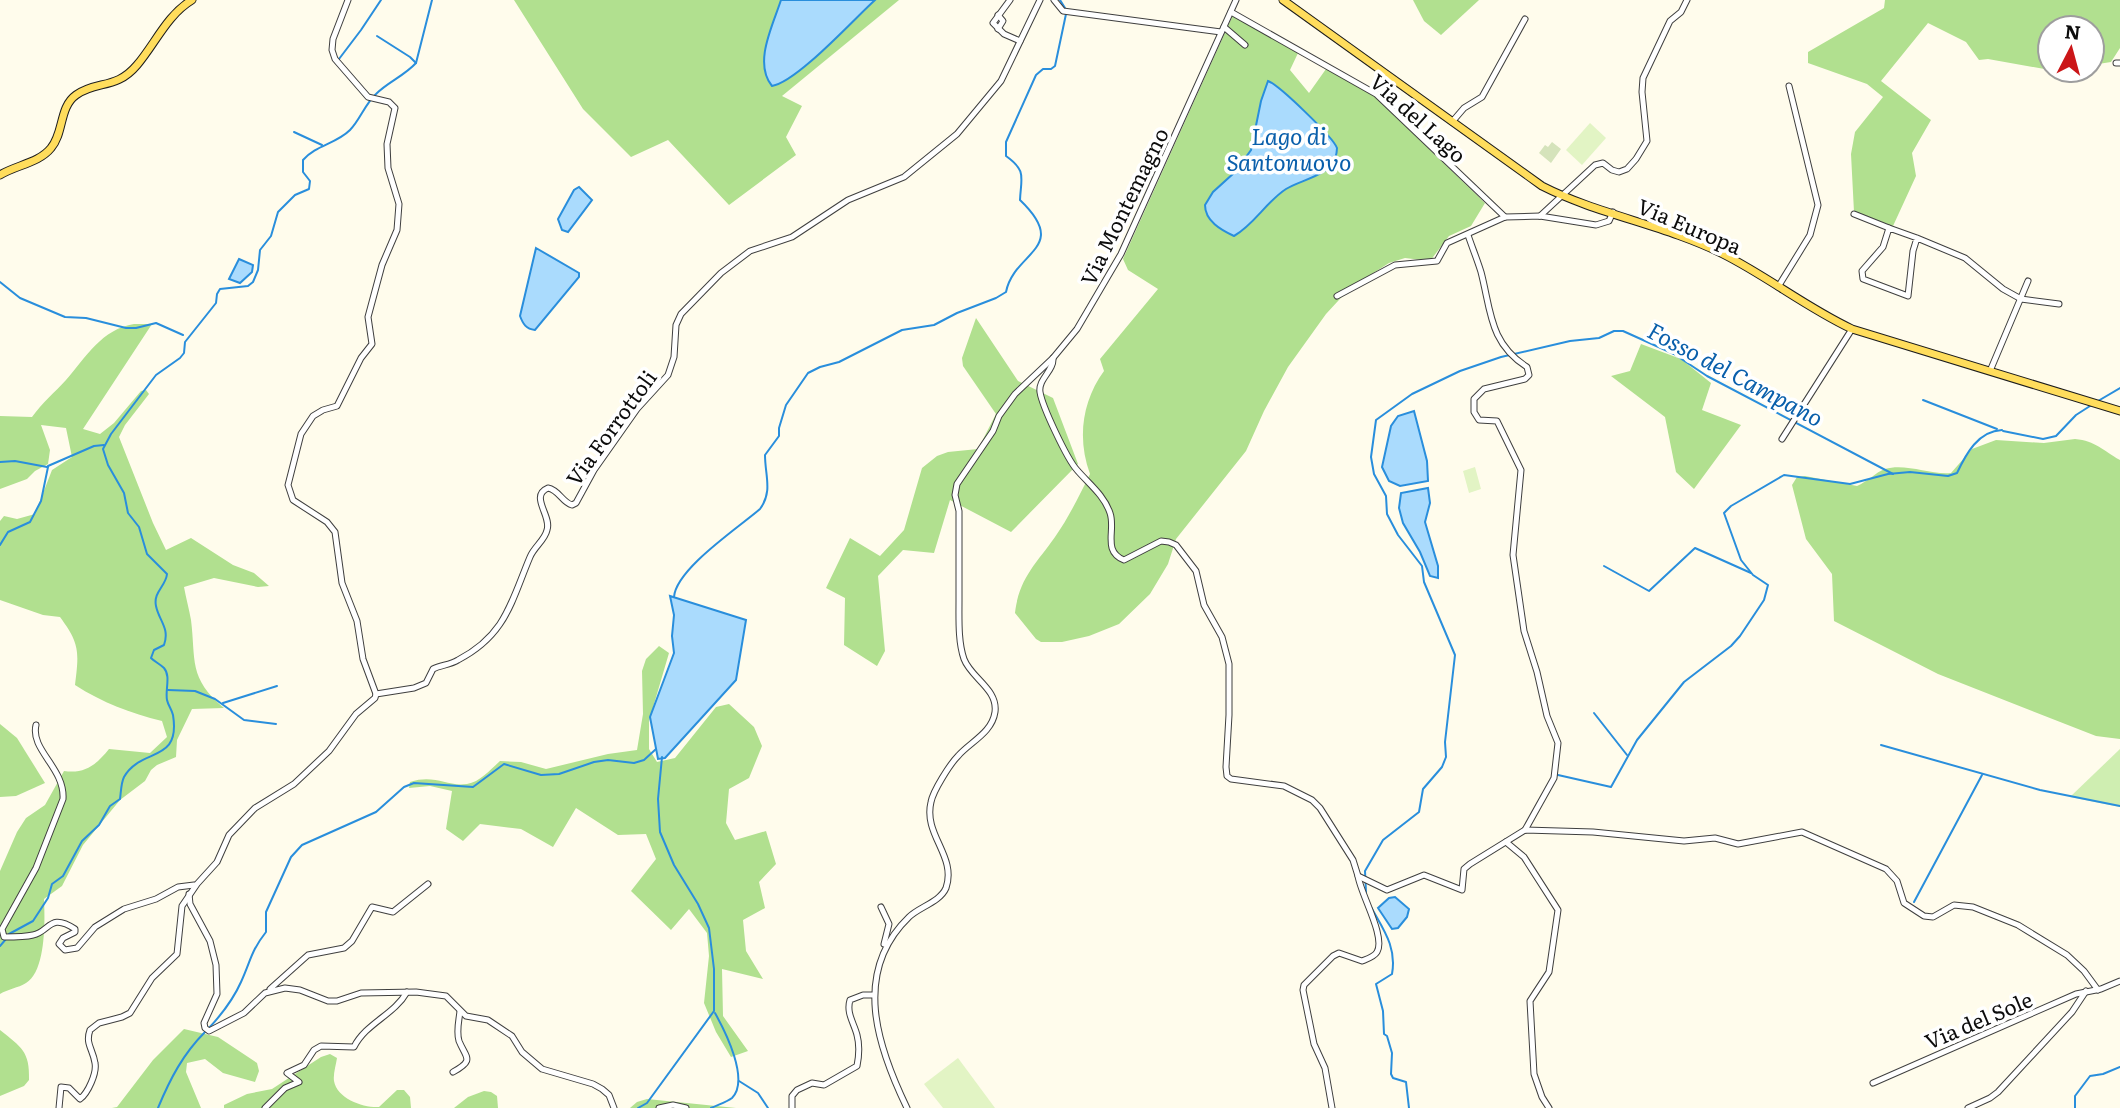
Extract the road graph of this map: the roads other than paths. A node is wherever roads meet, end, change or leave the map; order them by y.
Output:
1 (192, 0) edge
2 (348, 0) edge
3 (1010, 0) edge
4 (1040, 0) edge
5 (1054, 0) edge
6 (1236, 0) edge
7 (1283, 0) edge
8 (1687, 0) edge
9 (1231, 12) junction
10 (1525, 19) dead end
11 (1223, 30) junction
12 (1020, 41) junction
13 (1245, 45) dead end
14 (1789, 86) dead end
15 (1452, 122) junction
16 (0, 175) edge
17 (1561, 196) junction
18 (1613, 212) junction
19 (1854, 214) dead end
20 (1540, 216) junction
21 (1505, 217) junction
22 (1889, 228) junction
23 (1468, 235) junction
24 (1917, 238) junction
25 (2028, 281) dead end
26 (1778, 287) junction
27 (1337, 296) dead end
28 (2021, 299) junction
29 (2059, 304) dead end
30 (1852, 329) junction
31 (1053, 358) junction
32 (1990, 372) junction
33 (2120, 411) edge
34 (1782, 439) dead end
35 (376, 694) junction
36 (36, 725) dead end
37 (1525, 830) junction
38 (1506, 842) junction
39 (1358, 876) junction
40 (197, 884) junction
41 (428, 884) dead end
42 (189, 894) junction
43 (881, 907) dead end
44 (880, 961) junction
45 (2120, 981) edge
46 (2098, 990) junction
47 (268, 991) junction
48 (407, 992) junction
49 (2086, 992) junction
50 (874, 995) junction
51 (460, 1011) junction
52 (453, 1072) dead end
53 (1873, 1083) dead end
54 (59, 1108) edge
55 (265, 1108) edge
56 (614, 1108) edge
57 (659, 1108) edge
58 (686, 1108) edge
59 (792, 1108) edge
60 (907, 1108) edge
61 (1332, 1108) edge
62 (1549, 1108) edge
63 (1968, 1108) edge

1 - 16 main road
2 - 35 street
3 - 12 street
4 - 12 street, Via Forrottoli
5 - 11 street
6 - 9 street, Via Montemagno
7 - 15 main road, Via Europa
8 - 17 street
9 - 11 street, Via Montemagno
9 - 21 street, Via del Lago
10 - 15 street
11 - 13 street
11 - 31 street, Via Montemagno
12 - 35 street, Via Forrottoli
14 - 26 street
15 - 17 main road, Via Europa
17 - 18 main road, Via Europa
17 - 20 street
18 - 20 street
18 - 26 main road, Via Europa
19 - 22 street
20 - 21 street
21 - 23 street
22 - 24 street
22 - 24 street
23 - 27 street
23 - 37 street
24 - 28 street
25 - 28 street
26 - 30 main road, Via Europa
28 - 29 street
28 - 32 street
30 - 32 main road, Via Europa
30 - 34 street
31 - 39 street
31 - 44 street, Via Montemagno
32 - 33 main road, Via Europa
35 - 40 street
36 - 40 street
37 - 38 street
37 - 46 street
38 - 39 street
38 - 62 street
39 - 61 street
40 - 42 street
41 - 47 street
42 - 47 street
42 - 54 street
43 - 44 street
44 - 50 street, Via Montemagno
45 - 46 street, Via del Sole
46 - 49 street, Via del Sole
47 - 48 street
48 - 51 street
48 - 55 street
49 - 53 street, Via del Sole
49 - 63 street
50 - 59 street
50 - 60 street, Via Montemagno
51 - 52 street
51 - 56 street
57 - 58 street

